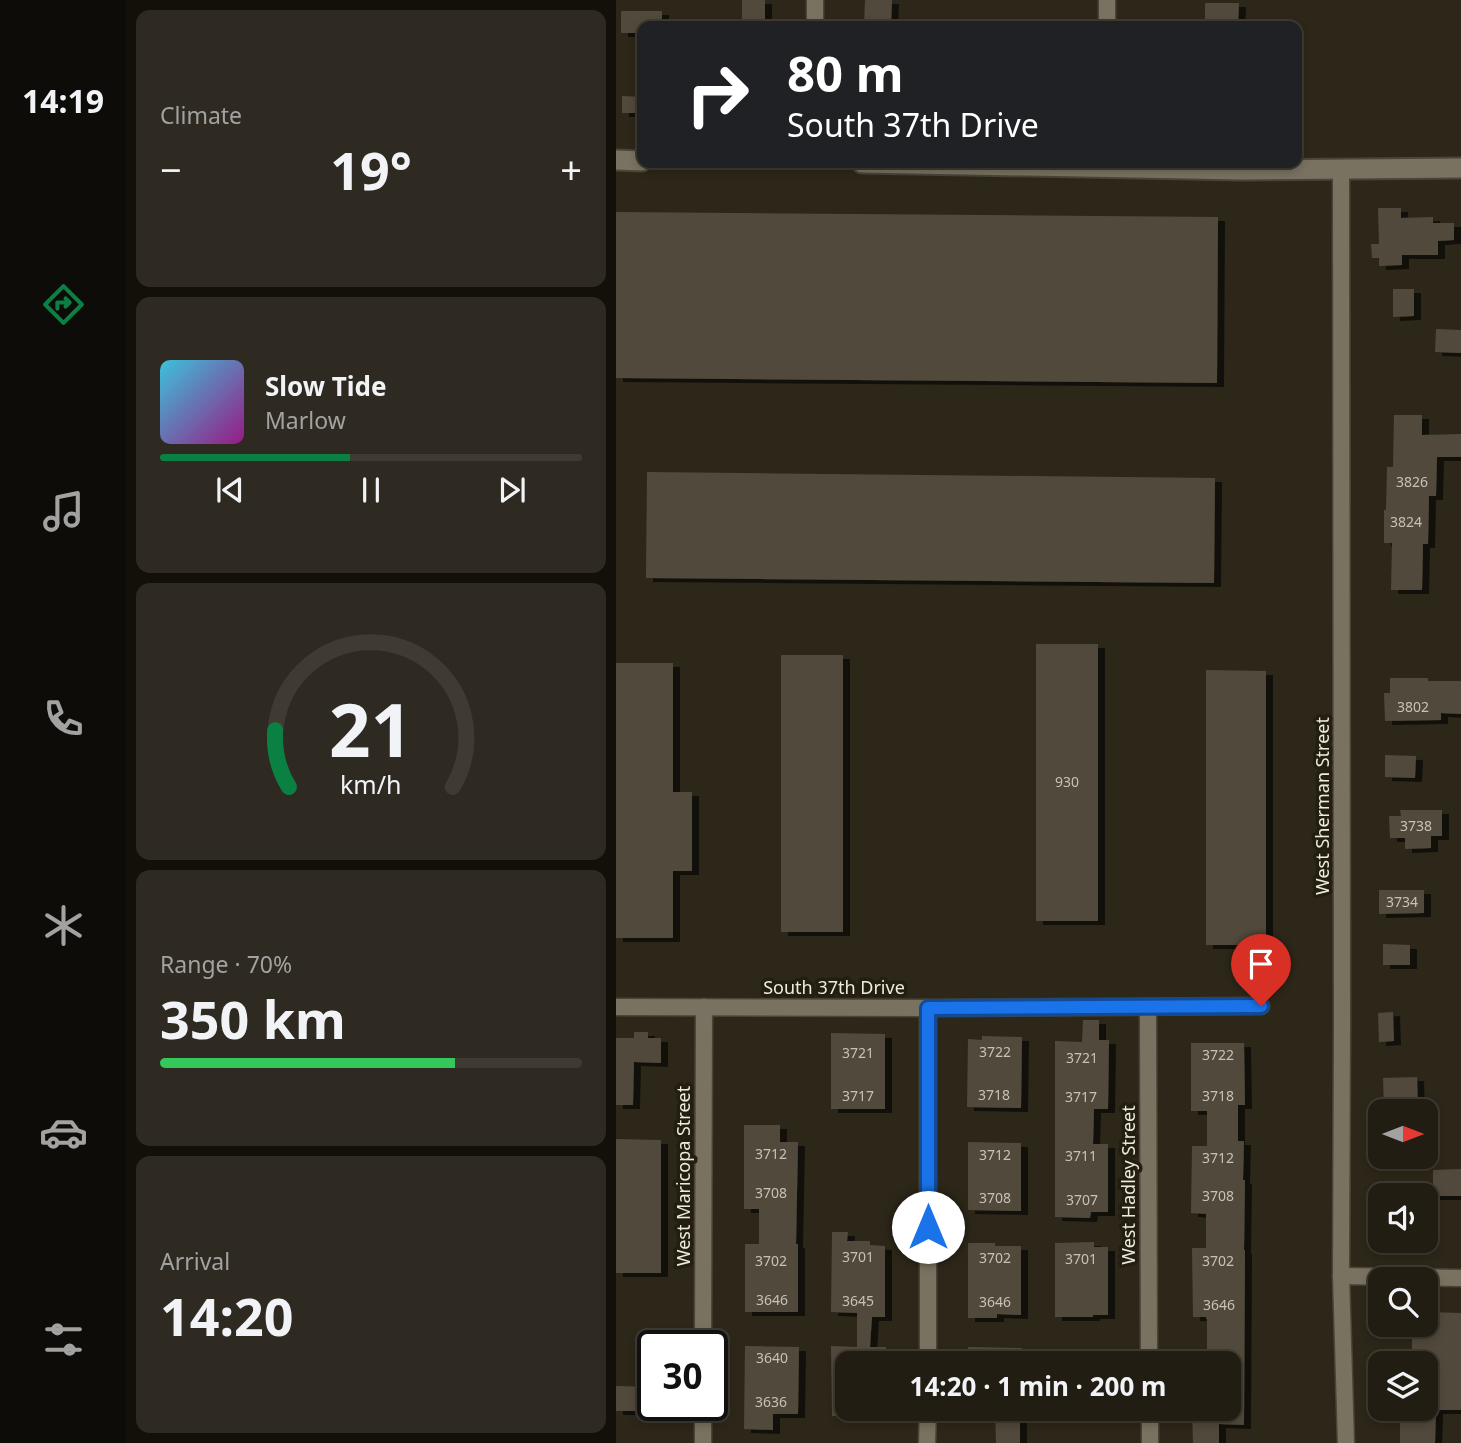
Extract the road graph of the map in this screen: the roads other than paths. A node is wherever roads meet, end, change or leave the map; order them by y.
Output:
1 (815, 0) edge
2 (1107, 0) edge
3 (815, 21) edge
4 (1107, 21) edge
5 (616, 160) edge
6 (637, 161) edge
7 (1283, 168) edge
8 (1461, 168) edge
9 (1341, 169) junction
10 (1261, 1006) dead end
11 (616, 1007) edge
12 (704, 1007) junction
13 (1148, 1007) junction
14 (928, 1008) junction
15 (1341, 1276) junction
16 (1461, 1278) edge
17 (703, 1330) edge
18 (928, 1351) edge
19 (1149, 1351) edge
20 (703, 1421) edge
21 (928, 1421) edge
22 (1150, 1421) edge
23 (703, 1443) edge
24 (928, 1443) edge
25 (1150, 1443) edge
26 (1346, 1443) edge

1 - 3 street
2 - 4 street
5 - 6 street
7 - 9 street
8 - 9 street
9 - 15 street, West Sherman Street
10 - 13 street, South 37th Drive
11 - 12 street, South 37th Drive
12 - 14 street, South 37th Drive
12 - 17 street, West Maricopa Street
13 - 14 street, South 37th Drive
13 - 19 street, West Hadley Street
14 - 18 street
15 - 16 street
15 - 26 street, West Sherman Street
20 - 23 street
21 - 24 street
22 - 25 street

